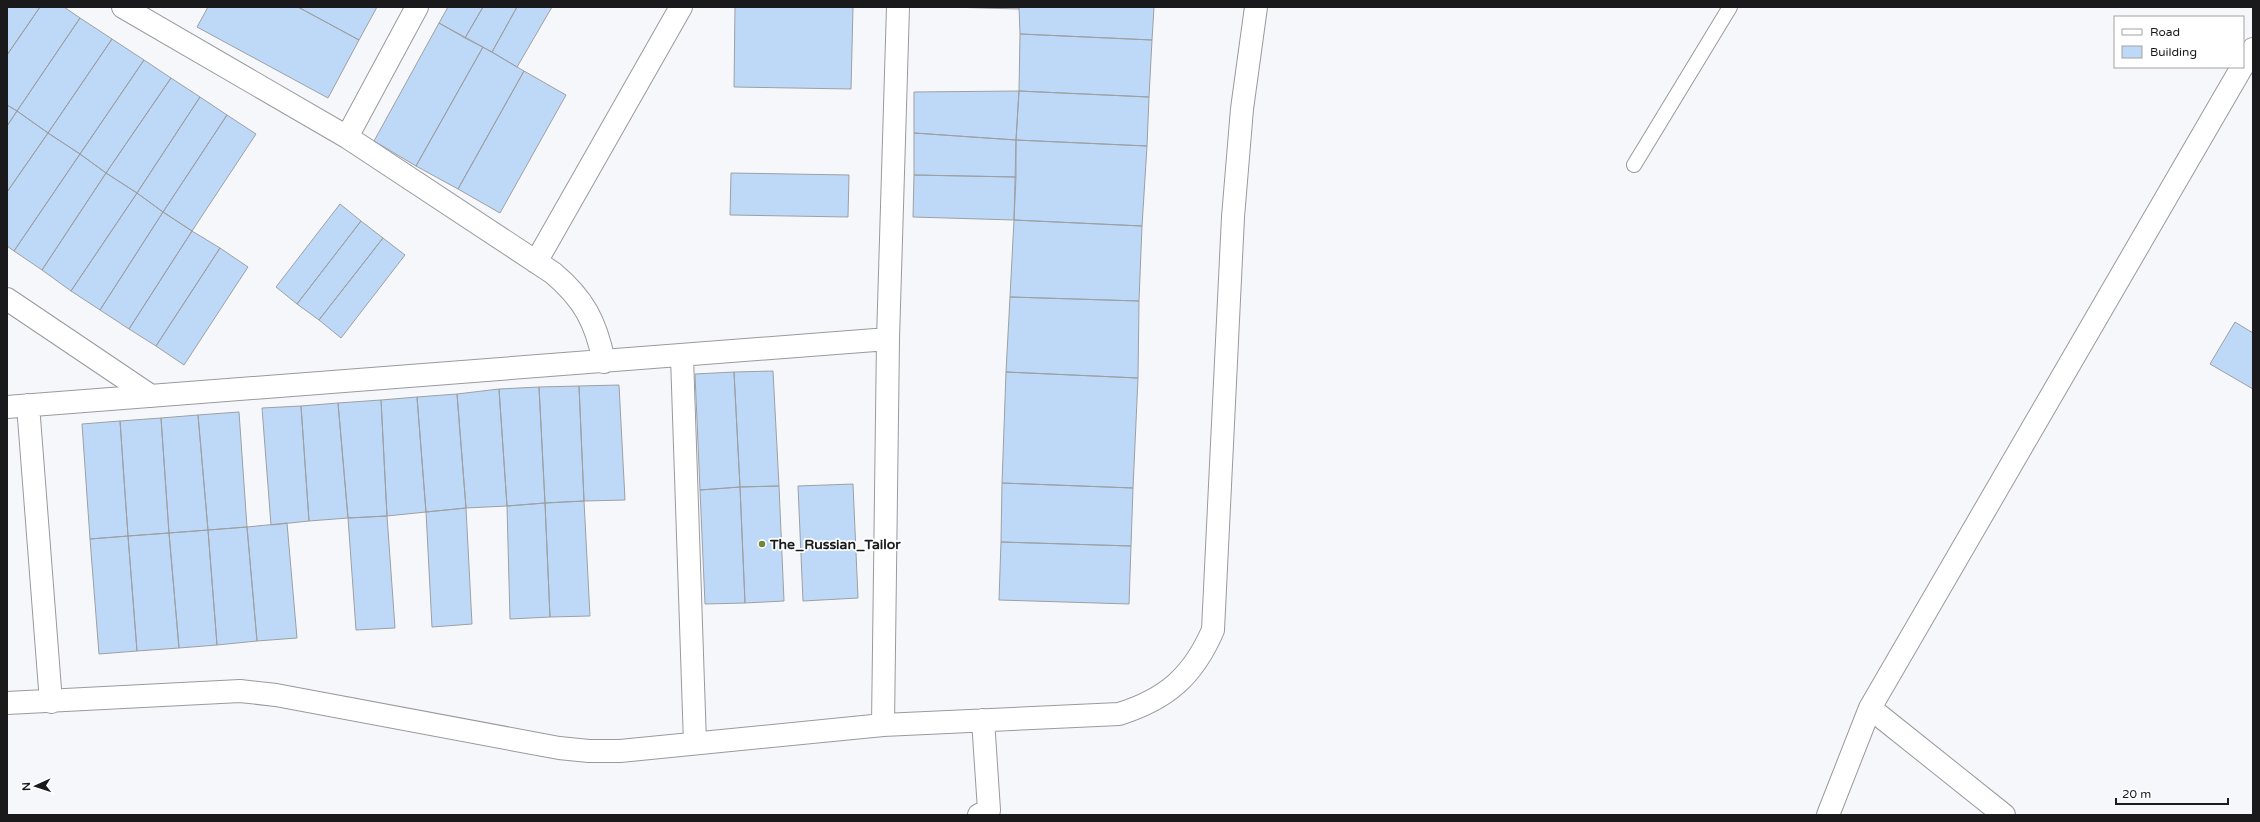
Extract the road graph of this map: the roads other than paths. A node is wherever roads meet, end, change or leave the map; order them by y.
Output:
1 (123, 7) edge
2 (417, 7) edge
3 (681, 7) edge
4 (898, 7) edge
5 (1256, 7) edge
6 (1730, 7) edge
7 (2253, 48) edge
8 (2244, 64) edge
9 (2242, 68) edge
10 (348, 138) junction
11 (1634, 165) dead end
12 (536, 262) junction
13 (7, 299) edge
14 (888, 339) junction
15 (682, 357) junction
16 (604, 362) junction
17 (151, 396) junction
18 (18, 406) edge
19 (51, 702) junction
20 (7, 703) edge
21 (1870, 708) junction
22 (983, 720) junction
23 (883, 725) junction
24 (695, 743) junction
25 (986, 813) edge
26 (1828, 815) edge
27 (2004, 815) edge

1 - 10 street
2 - 10 street
3 - 12 street
4 - 14 street
5 - 22 street
6 - 11 lane
7 - 8 street
9 - 21 street
10 - 12 street
12 - 16 street
13 - 17 street
14 - 15 street
14 - 23 street
15 - 16 street
15 - 24 street
16 - 17 street
17 - 18 street
18 - 19 street
19 - 20 street
19 - 24 street
21 - 26 street
21 - 27 street
22 - 23 street
22 - 25 street
23 - 24 street

